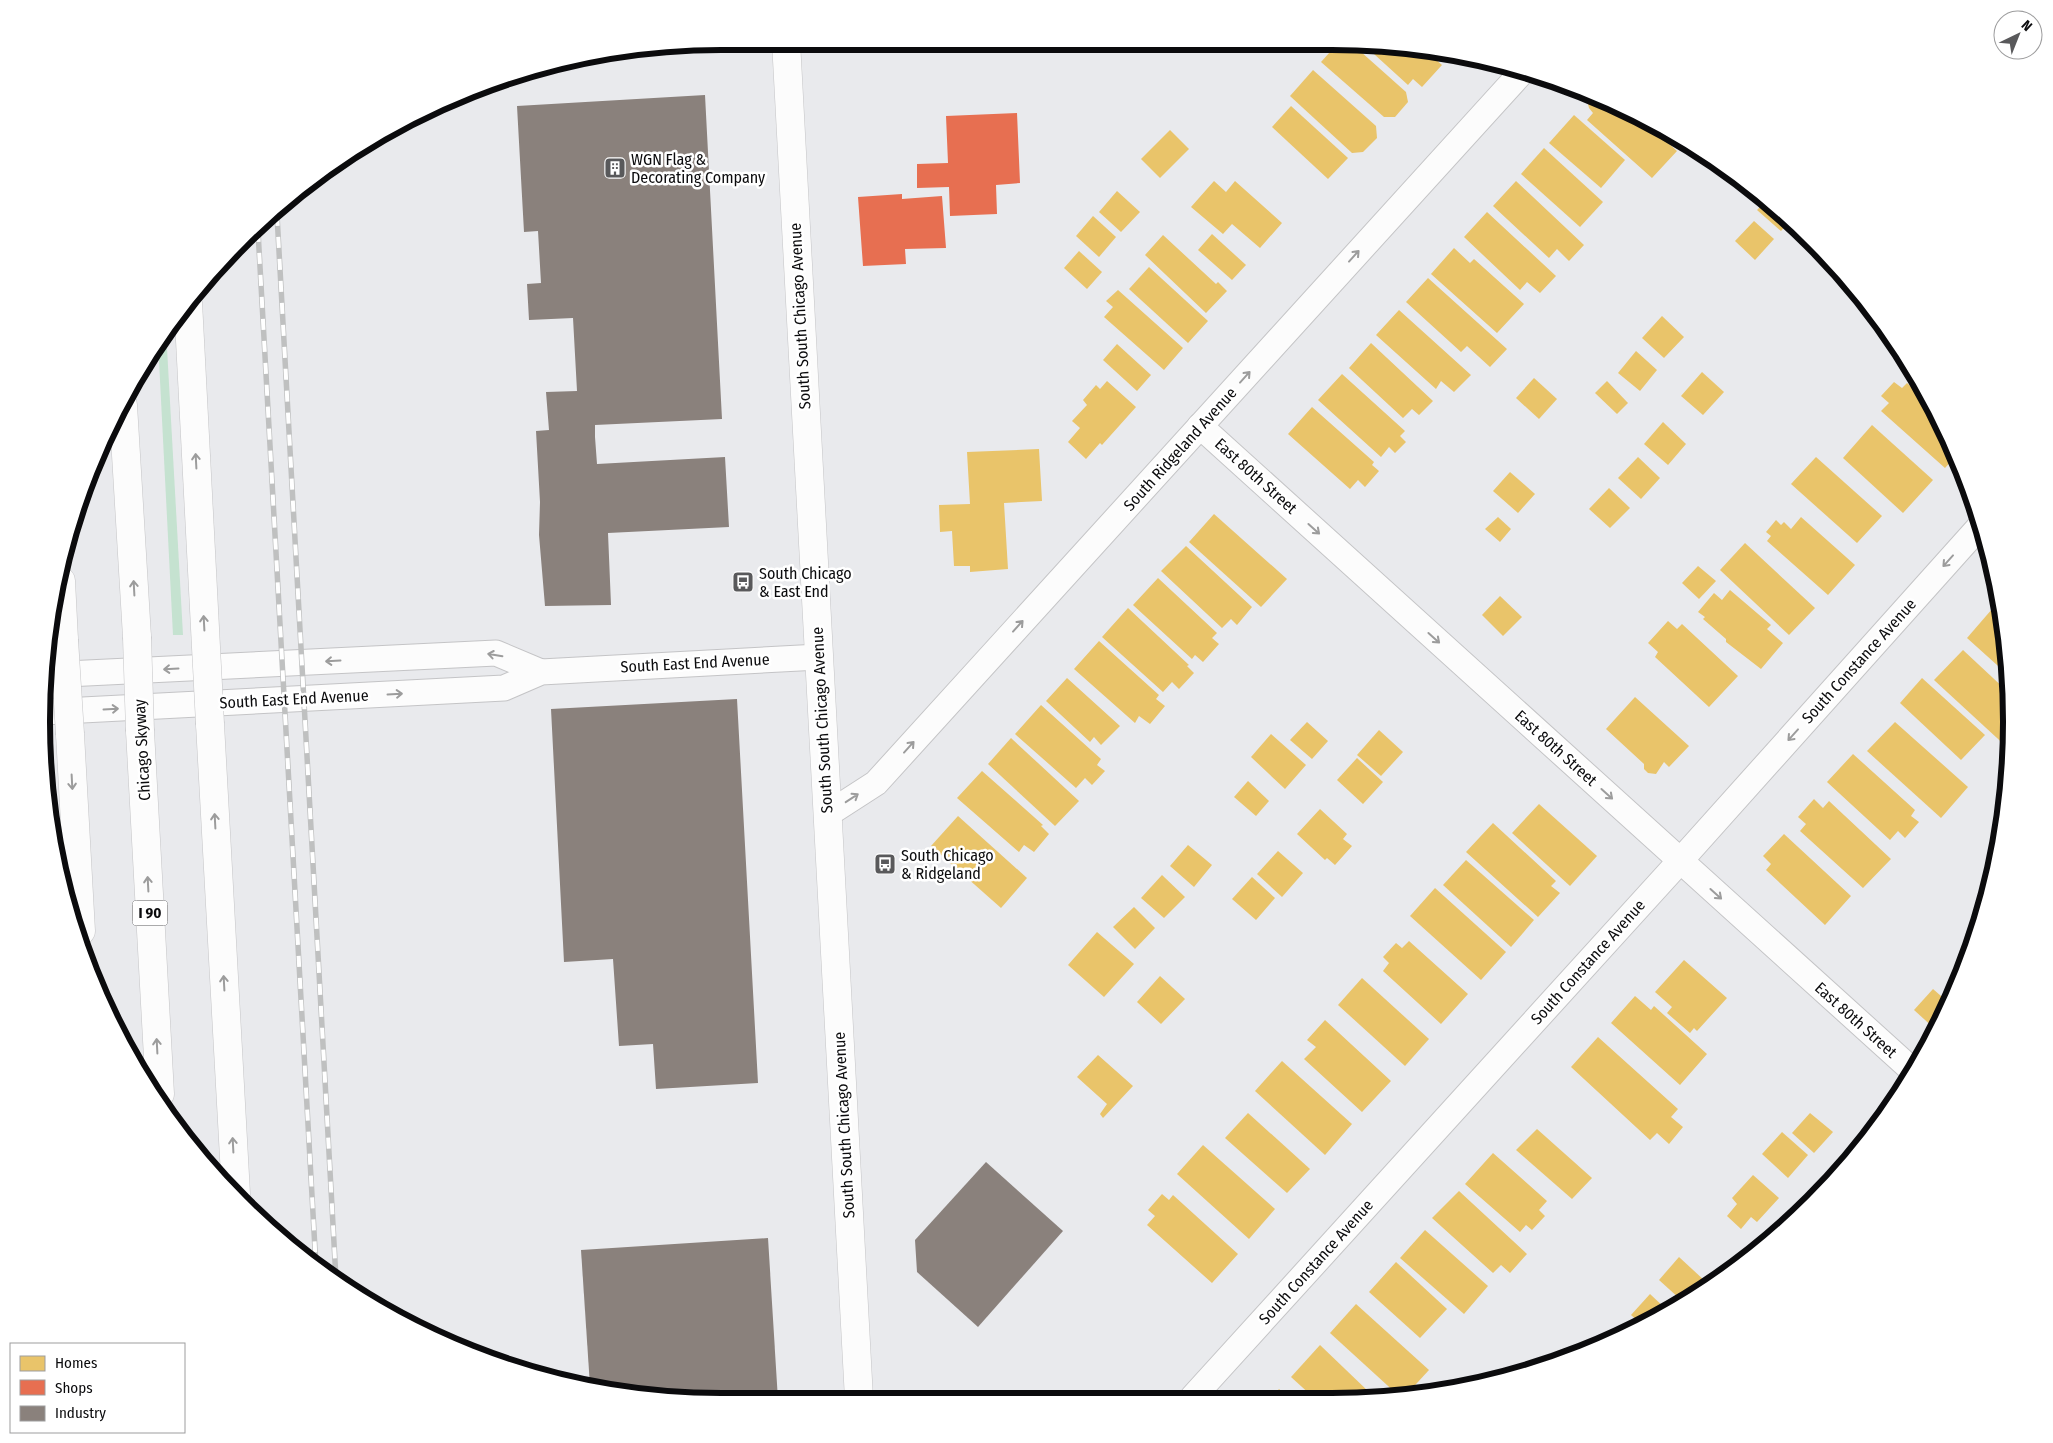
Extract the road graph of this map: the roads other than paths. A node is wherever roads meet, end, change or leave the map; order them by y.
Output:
1 (786, 50) edge
2 (1518, 77) edge
3 (189, 314) edge
4 (124, 416) edge
5 (1200, 426) junction
6 (1975, 532) edge
7 (62, 597) edge
8 (819, 656) junction
9 (541, 672) junction
10 (51, 675) edge
11 (50, 712) edge
12 (828, 814) junction
13 (1680, 861) junction
14 (79, 915) edge
15 (1908, 1066) edge
16 (160, 1090) edge
17 (235, 1184) edge
18 (859, 1393) edge
19 (1197, 1393) edge

1 - 8 main road, South South Chicago Avenue
5 -> 2 street, South Ridgeland Avenue
17 -> 3 main road, bridge
16 -> 4 main road, Chicago Skyway / I 90, bridge
12 -> 5 street, South Ridgeland Avenue
5 -> 13 street, East 80th Street
6 -> 13 street, South Constance Avenue
7 -> 14 main road, bridge
8 - 9 street, South East End Avenue
8 - 12 main road, South South Chicago Avenue
9 -> 10 street, South East End Avenue
11 -> 9 street, South East End Avenue
12 - 18 main road, South South Chicago Avenue
13 -> 15 street, East 80th Street
13 - 19 street, South Constance Avenue

